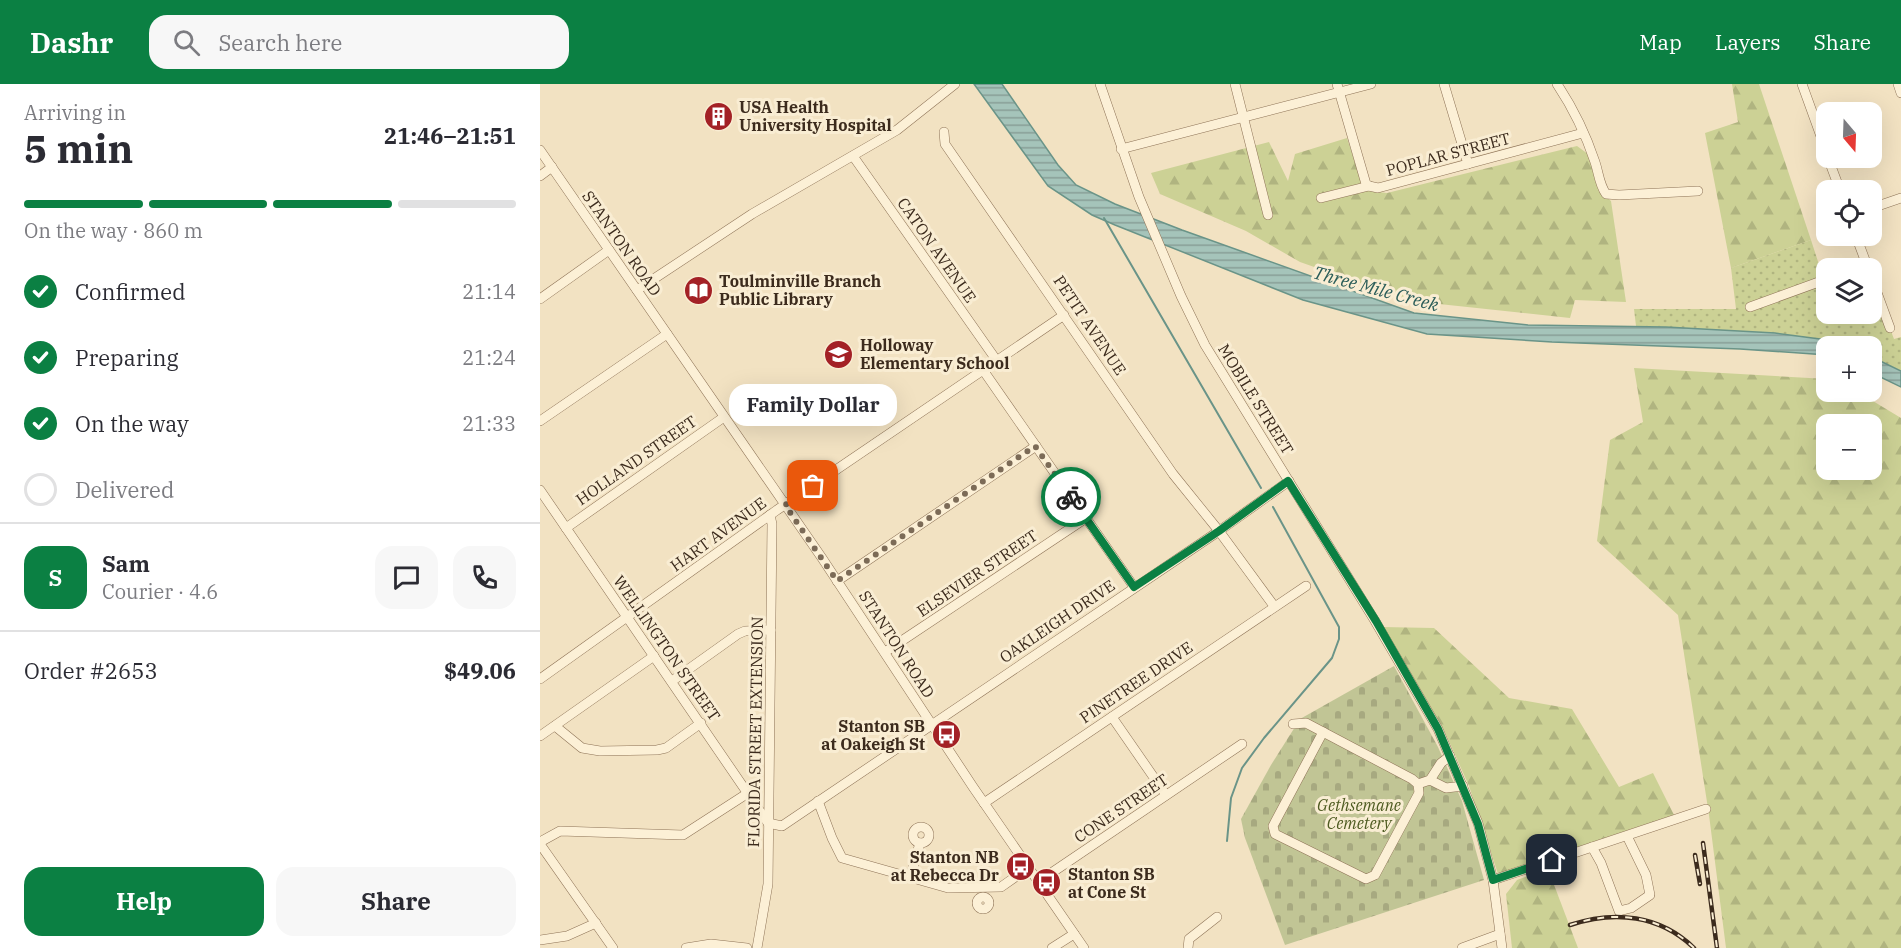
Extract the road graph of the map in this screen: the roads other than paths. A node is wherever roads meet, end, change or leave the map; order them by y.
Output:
1 (955, 84) edge
2 (1100, 84) edge
3 (1235, 84) edge
4 (1371, 84) edge
5 (1444, 84) edge
6 (1557, 84) edge
7 (1802, 84) edge
8 (1898, 84) edge
9 (1338, 88) edge
10 (1901, 93) edge
11 (1244, 117) junction
12 (1816, 122) edge
13 (944, 132) dead end
14 (1583, 133) junction
15 (1121, 149) junction
16 (540, 150) edge
17 (853, 156) junction
18 (1468, 164) junction
19 (552, 167) junction
20 (540, 176) edge
21 (1369, 186) junction
22 (1698, 191) dead end
23 (1321, 198) dead end
24 (1901, 198) edge
25 (1882, 205) edge
26 (1268, 215) dead end
27 (609, 250) junction
28 (1816, 283) edge
29 (637, 290) junction
30 (540, 299) edge
31 (1882, 306) edge
32 (1750, 307) dead end
33 (1064, 315) junction
34 (1890, 328) dead end
35 (667, 334) junction
36 (997, 361) junction
37 (983, 370) junction
38 (723, 417) junction
39 (540, 421) edge
40 (1035, 446) junction
41 (1288, 481) junction
42 (540, 490) edge
43 (785, 505) junction
44 (770, 515) junction
45 (1086, 518) junction
46 (566, 528) junction
47 (1219, 531) junction
48 (837, 581) junction
49 (1306, 586) dead end
50 (1134, 587) junction
51 (1274, 606) junction
52 (627, 618) junction
53 (771, 630) junction
54 (885, 652) junction
55 (654, 656) junction
56 (540, 679) edge
57 (672, 681) junction
58 (1112, 717) junction
59 (701, 723) junction
60 (932, 724) junction
61 (1293, 724) dead end
62 (555, 726) junction
63 (1323, 732) junction
64 (540, 736) edge
65 (1242, 744) dead end
66 (1450, 756) junction
67 (1430, 780) junction
68 (1418, 784) junction
69 (1463, 786) junction
70 (748, 793) junction
71 (1166, 795) junction
72 (818, 801) junction
73 (984, 803) junction
74 (1706, 809) dead end
75 (768, 823) junction
76 (1627, 836) junction
77 (540, 843) edge
78 (920, 843) dead end
79 (1592, 847) junction
80 (1028, 868) junction
81 (910, 878) junction
82 (1493, 880) junction
83 (1038, 882) junction
84 (1000, 887) junction
85 (986, 898) dead end
86 (1217, 917) dead end
87 (596, 923) junction
88 (1074, 934) junction
89 (1500, 934) junction
90 (540, 940) edge
91 (613, 948) edge
92 (686, 948) edge
93 (747, 948) edge
94 (757, 948) edge
95 (1052, 948) edge
96 (1084, 948) edge
97 (1188, 948) edge
98 (1462, 948) edge
99 (1502, 948) edge

1 - 17 street
2 - 15 street, MOBILE STREET
3 - 11 street
4 - 9 street
5 - 18 street
6 - 14 street
7 - 12 street
8 - 10 street
9 - 11 street
9 - 21 street
11 - 15 street
11 - 26 street
13 - 33 street, PETIT AVENUE
14 - 18 street, POPLAR STREET
14 - 22 street
15 - 41 street, MOBILE STREET
16 - 19 street, STANTON ROAD
17 - 29 street
17 - 36 street, CATON AVENUE
18 - 21 street, POPLAR STREET
19 - 20 street
19 - 27 street, STANTON ROAD
21 - 23 street, POPLAR STREET
24 - 25 street
27 - 29 street, STANTON ROAD
27 - 30 street
28 - 32 street
29 - 35 street, STANTON ROAD
31 - 34 street
33 - 36 street, HART AVENUE
33 - 47 street, PETIT AVENUE
35 - 38 street, STANTON ROAD
35 - 39 street
36 - 37 street, HART AVENUE
37 - 40 street
37 - 43 street, HART AVENUE
38 - 43 street, STANTON ROAD
38 - 46 street, HOLLAND STREET
40 - 45 street
40 - 48 street
41 - 47 street, OAKLEIGH DRIVE
41 - 66 street, MOBILE STREET
42 - 46 street, WELLINGTON STREET
43 - 44 street, HART AVENUE
43 - 48 street, STANTON ROAD
44 - 52 street, HART AVENUE
44 - 53 street, FLORIDA STREET EXTENSION
45 - 50 street
45 - 54 street, ELSEVIER STREET
46 - 52 street, WELLINGTON STREET
47 - 50 street, OAKLEIGH DRIVE
47 - 51 street, PETIT AVENUE
48 - 54 street, STANTON ROAD
49 - 51 street, PINETREE DRIVE
50 - 60 street, OAKLEIGH DRIVE
51 - 58 street, PINETREE DRIVE
52 - 55 street, WELLINGTON STREET
52 - 56 street, HART AVENUE
53 - 57 street
53 - 75 street, FLORIDA STREET EXTENSION
54 - 60 street, STANTON ROAD
55 - 57 street, WELLINGTON STREET
55 - 62 street
57 - 59 street, WELLINGTON STREET
58 - 71 street
58 - 73 street, PINETREE DRIVE
59 - 62 street
59 - 70 street, WELLINGTON STREET
60 - 72 street, OAKLEIGH DRIVE
60 - 73 street, STANTON ROAD
61 - 63 street
62 - 64 street
63 - 68 street
63 - 68 street
65 - 71 street, CONE STREET
66 - 67 street
66 - 69 street, MOBILE STREET
67 - 68 street
67 - 69 street
69 - 82 street, MOBILE STREET
70 - 75 street, WELLINGTON STREET
70 - 77 street
71 - 83 street, CONE STREET
72 - 75 street, OAKLEIGH DRIVE
72 - 81 street
73 - 80 street, STANTON ROAD
74 - 76 street
75 - 94 street, FLORIDA STREET EXTENSION
76 - 79 street
76 - 79 street
77 - 87 street
78 - 81 street
79 - 82 street
80 - 83 street, STANTON ROAD
80 - 84 street
81 - 84 street
82 - 89 street, MOBILE STREET
83 - 88 street, STANTON ROAD
84 - 85 street
86 - 97 street
87 - 90 street
87 - 91 street
88 - 95 street
88 - 96 street, STANTON ROAD
89 - 98 street
89 - 99 street, MOBILE STREET
92 - 93 street

